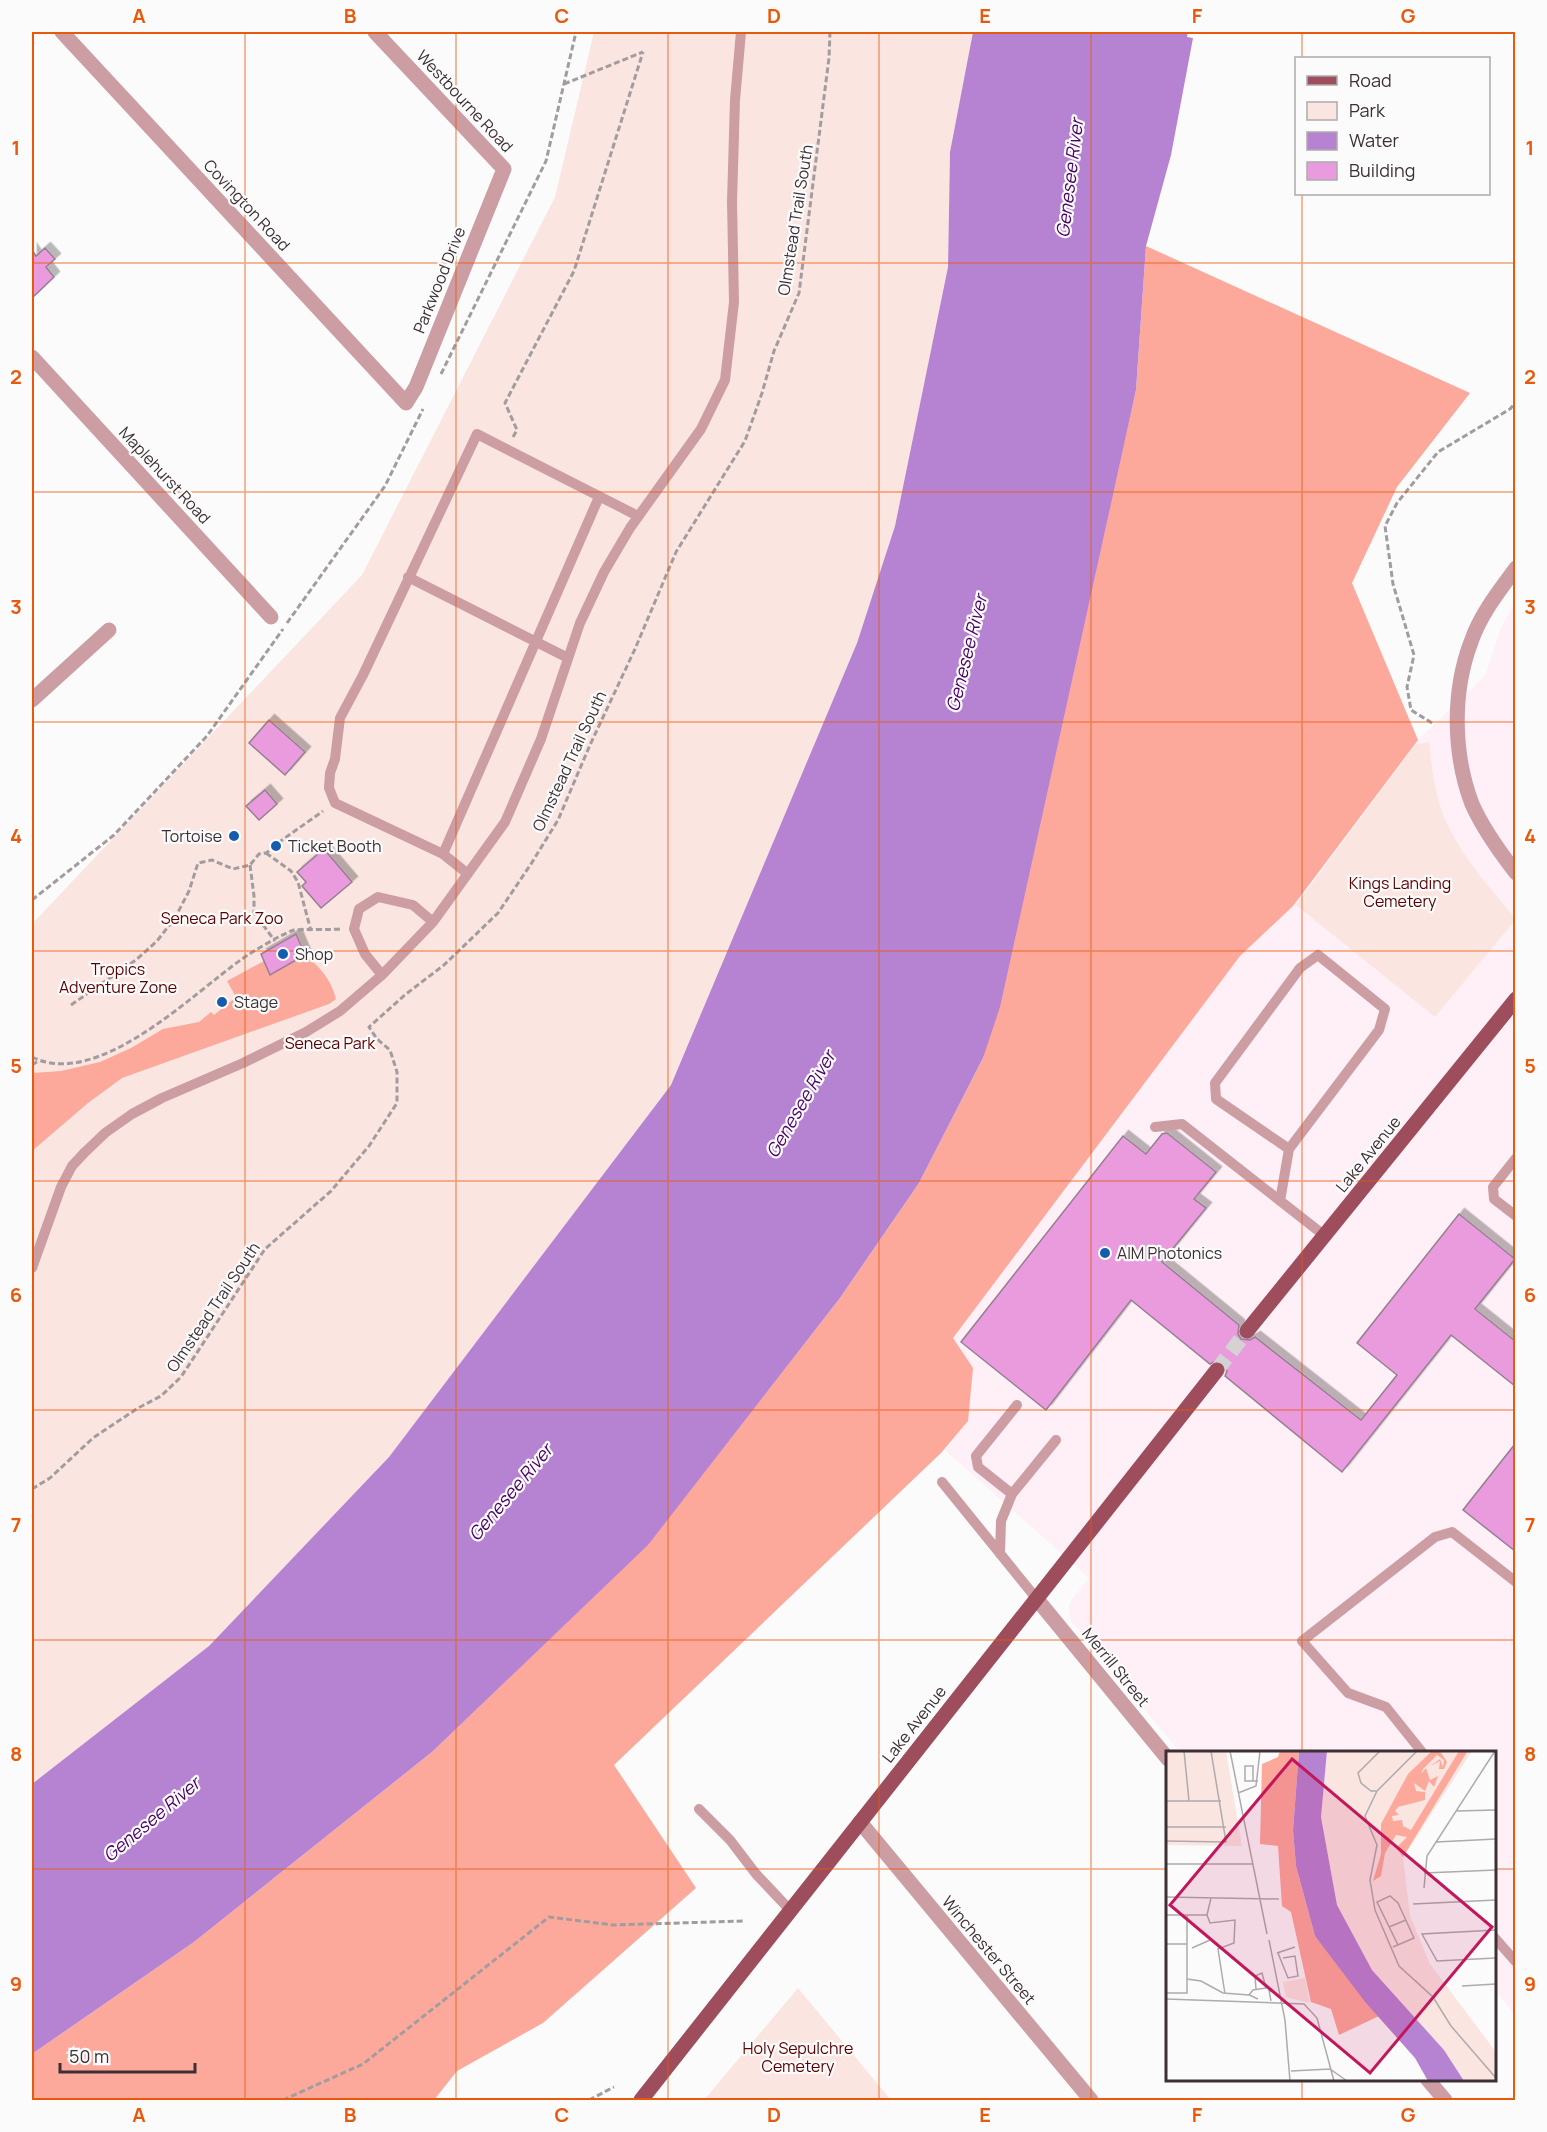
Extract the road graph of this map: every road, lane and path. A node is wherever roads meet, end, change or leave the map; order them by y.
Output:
1 (62, 32) edge
2 (375, 32) edge
3 (576, 32) edge
4 (741, 32) edge
5 (830, 32) edge
6 (564, 84) junction
7 (504, 169) joint
8 (32, 357) edge
9 (437, 382) dead end
10 (1515, 402) edge
11 (426, 403) dead end
12 (406, 404) joint
13 (507, 450) junction
14 (599, 497) junction
15 (638, 516) junction
16 (1515, 568) edge
17 (408, 577) junction
18 (271, 617) dead end
19 (109, 630) dead end
20 (535, 642) junction
21 (568, 658) junction
22 (32, 700) edge
23 (1432, 723) dead end
24 (335, 803) junction
25 (278, 843) dead end
26 (273, 848) dead end
27 (266, 853) junction
28 (443, 854) junction
29 (250, 865) junction
30 (1515, 873) edge
31 (468, 874) junction
32 (32, 900) edge
33 (433, 922) junction
34 (354, 928) junction
35 (311, 931) junction
36 (275, 941) junction
37 (382, 975) junction
38 (1515, 999) edge
39 (71, 1005) dead end
40 (32, 1058) edge
41 (38, 1061) junction
42 (32, 1065) edge
43 (1155, 1127) dead end
44 (1289, 1149) junction
45 (1515, 1158) edge
46 (1280, 1201) junction
47 (1515, 1216) edge
48 (1325, 1236) junction
49 (32, 1268) edge
50 (1247, 1331) tunnel mouth
51 (1217, 1370) tunnel mouth
52 (1017, 1405) dead end
53 (1056, 1440) dead end
54 (942, 1482) dead end
55 (32, 1489) edge
56 (1012, 1494) junction
57 (1000, 1554) junction
58 (1515, 1582) edge
59 (1036, 1598) junction
60 (1421, 1751) edge
61 (1166, 1759) edge
62 (699, 1809) dead end
63 (860, 1822) junction
64 (790, 1910) junction
65 (744, 1921) dead end
66 (1496, 1939) edge
67 (1515, 1962) edge
68 (1430, 2081) edge
69 (614, 2087) dead end
70 (283, 2100) edge
71 (589, 2100) edge
72 (641, 2100) edge
73 (1091, 2100) edge
74 (1445, 2100) edge

1 - 12 street, Covington Road
2 - 7 street, Westbourne Road
3 - 6 path
4 - 15 lane
5 - 55 path, Olmstead Trail South
6 - 9 path
6 - 13 path
7 - 12 street, Parkwood Drive
8 - 18 street, Maplehurst Road
10 - 23 path
11 - 32 path
13 - 14 lane
13 - 17 lane
14 - 15 lane
14 - 20 lane
15 - 21 lane
16 - 30 street
17 - 20 lane
17 - 24 lane
19 - 22 street
20 - 21 lane
20 - 28 lane
21 - 31 lane
24 - 25 path
24 - 28 lane
26 - 27 path
27 - 29 path
27 - 35 path
28 - 31 lane
29 - 36 path
29 - 39 path
31 - 33 lane
33 - 34 lane
33 - 37 lane
34 - 35 path
34 - 37 lane
35 - 36 path
36 - 41 path
37 - 49 lane
38 - 48 main road, Lake Avenue
40 - 41 path
41 - 42 path
43 - 46 lane
44 - 44 lane
44 - 46 lane
45 - 47 lane
46 - 48 lane
48 - 50 main road, Lake Avenue
51 - 59 main road, Lake Avenue
52 - 56 lane
53 - 56 lane
54 - 57 lane
56 - 57 lane
57 - 59 lane
58 - 60 lane
59 - 61 street, Merrill Street
59 - 63 main road, Lake Avenue
62 - 64 lane
63 - 64 main road, Lake Avenue
63 - 73 street, Winchester Street
64 - 72 main road, Lake Avenue
65 - 70 path
66 - 67 lane
68 - 74 street
69 - 71 path

